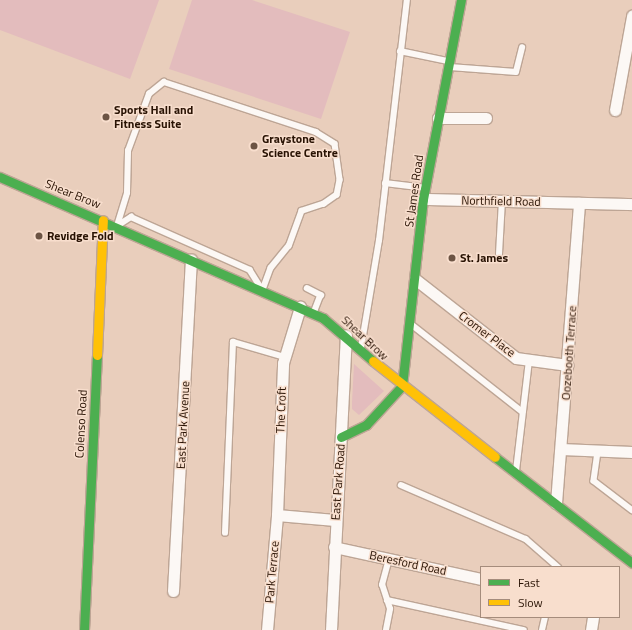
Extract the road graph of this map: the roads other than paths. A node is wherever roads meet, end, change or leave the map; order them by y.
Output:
1 (406, 0) edge
2 (461, 0) edge
3 (632, 16) edge
4 (522, 48) dead end
5 (400, 51) junction
6 (448, 64) junction
7 (615, 110) dead end
8 (438, 118) junction
9 (486, 118) dead end
10 (0, 178) edge
11 (385, 183) junction
12 (424, 194) junction
13 (502, 201) junction
14 (579, 203) junction
15 (632, 204) edge
16 (103, 220) junction
17 (117, 226) junction
18 (499, 254) dead end
19 (191, 259) junction
20 (415, 279) junction
21 (307, 288) dead end
22 (263, 291) junction
23 (300, 307) junction
24 (314, 314) junction
25 (409, 322) junction
26 (346, 335) junction
27 (361, 350) junction
28 (285, 357) junction
29 (529, 360) junction
30 (568, 365) junction
31 (402, 386) junction
32 (523, 412) junction
33 (341, 437) junction
34 (561, 449) junction
35 (598, 452) junction
36 (632, 452) edge
37 (515, 476) junction
38 (401, 485) dead end
39 (556, 503) junction
40 (632, 510) edge
41 (277, 515) junction
42 (335, 520) junction
43 (225, 533) dead end
44 (334, 547) junction
45 (389, 559) junction
46 (629, 560) edge
47 (557, 566) edge
48 (620, 567) edge
49 (480, 579) edge
50 (173, 590) dead end
51 (387, 600) junction
52 (545, 618) edge
53 (593, 618) edge
54 (84, 630) edge
55 (267, 630) edge
56 (332, 630) edge
57 (386, 630) edge
58 (524, 630) edge
59 (542, 630) edge
60 (591, 630) edge

1 - 5 lane
2 - 6 street, St James Road
3 - 7 street
4 - 6 lane
5 - 6 lane
5 - 11 lane
6 - 8 street, St James Road
8 - 9 street
8 - 12 street, St James Road
10 - 16 street, Shear Brow
11 - 12 lane
11 - 27 lane
12 - 13 street, Northfield Road
12 - 20 street, St James Road
13 - 14 street, Northfield Road
13 - 18 lane
14 - 15 street, Northfield Road
14 - 30 street, Oozebooth Terrace
16 - 17 street, Shear Brow
16 - 54 street, Colenso Road
17 - 19 street, Shear Brow
17 - 22 lane
17 - 22 lane
19 - 22 street, Shear Brow
19 - 50 street, East Park Avenue
20 - 25 street, St James Road
20 - 29 street, Cromer Place
21 - 24 lane
22 - 23 street, Shear Brow
23 - 24 street, Shear Brow
23 - 28 street, The Croft
24 - 26 street, Shear Brow
25 - 31 street, St James Road
25 - 32 lane
26 - 27 street, Shear Brow
26 - 33 street, East Park Road
27 - 31 street, Shear Brow
28 - 41 street, The Croft
28 - 43 lane
29 - 30 street, Cromer Place
29 - 32 lane
30 - 34 street, Oozebooth Terrace
31 - 33 street
31 - 37 street, Shear Brow
32 - 37 lane
33 - 42 street, East Park Road
34 - 35 street
34 - 39 street, Oozebooth Terrace
35 - 36 street
35 - 40 lane
37 - 39 street, Shear Brow
38 - 47 lane
39 - 46 street, Shear Brow
41 - 42 street
41 - 55 street, Park Terrace
42 - 44 street, East Park Road
44 - 45 street, Beresford Road
44 - 56 street, East Park Road
45 - 49 street, Beresford Road
45 - 51 lane
46 - 48 street
51 - 57 lane
51 - 58 lane
52 - 59 lane
53 - 60 street

